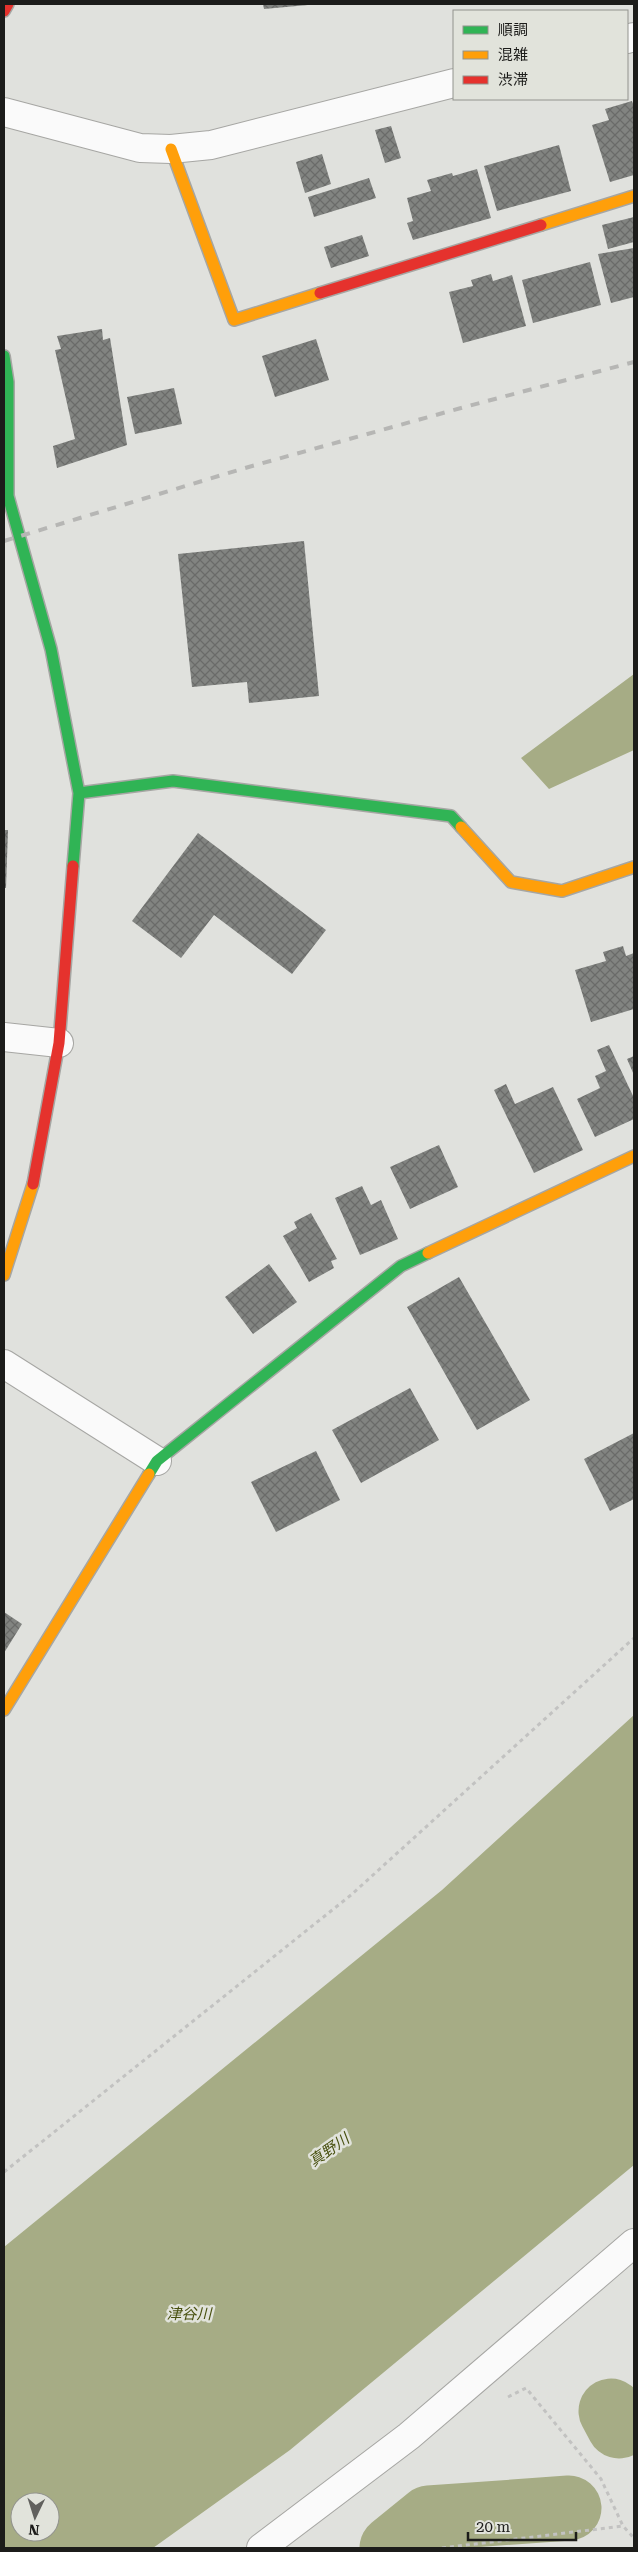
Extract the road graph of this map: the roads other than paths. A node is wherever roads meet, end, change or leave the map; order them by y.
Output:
1 (8, 4) edge
2 (4, 11) edge
3 (453, 83) edge
4 (4, 112) edge
5 (171, 149) junction
6 (634, 196) edge
7 (4, 356) edge
8 (79, 793) junction
9 (634, 867) edge
10 (4, 1037) edge
11 (59, 1043) junction
12 (634, 1156) edge
13 (4, 1275) edge
14 (4, 1364) edge
15 (157, 1461) junction
16 (4, 1710) edge
17 (634, 2244) edge
18 (261, 2548) edge

1 - 2 street
3 - 5 street
4 - 5 street
5 - 6 street
7 - 8 street
8 - 9 street
8 - 11 street
10 - 11 street
11 - 13 street
12 - 15 street
14 - 15 street
15 - 16 street
17 - 18 street

